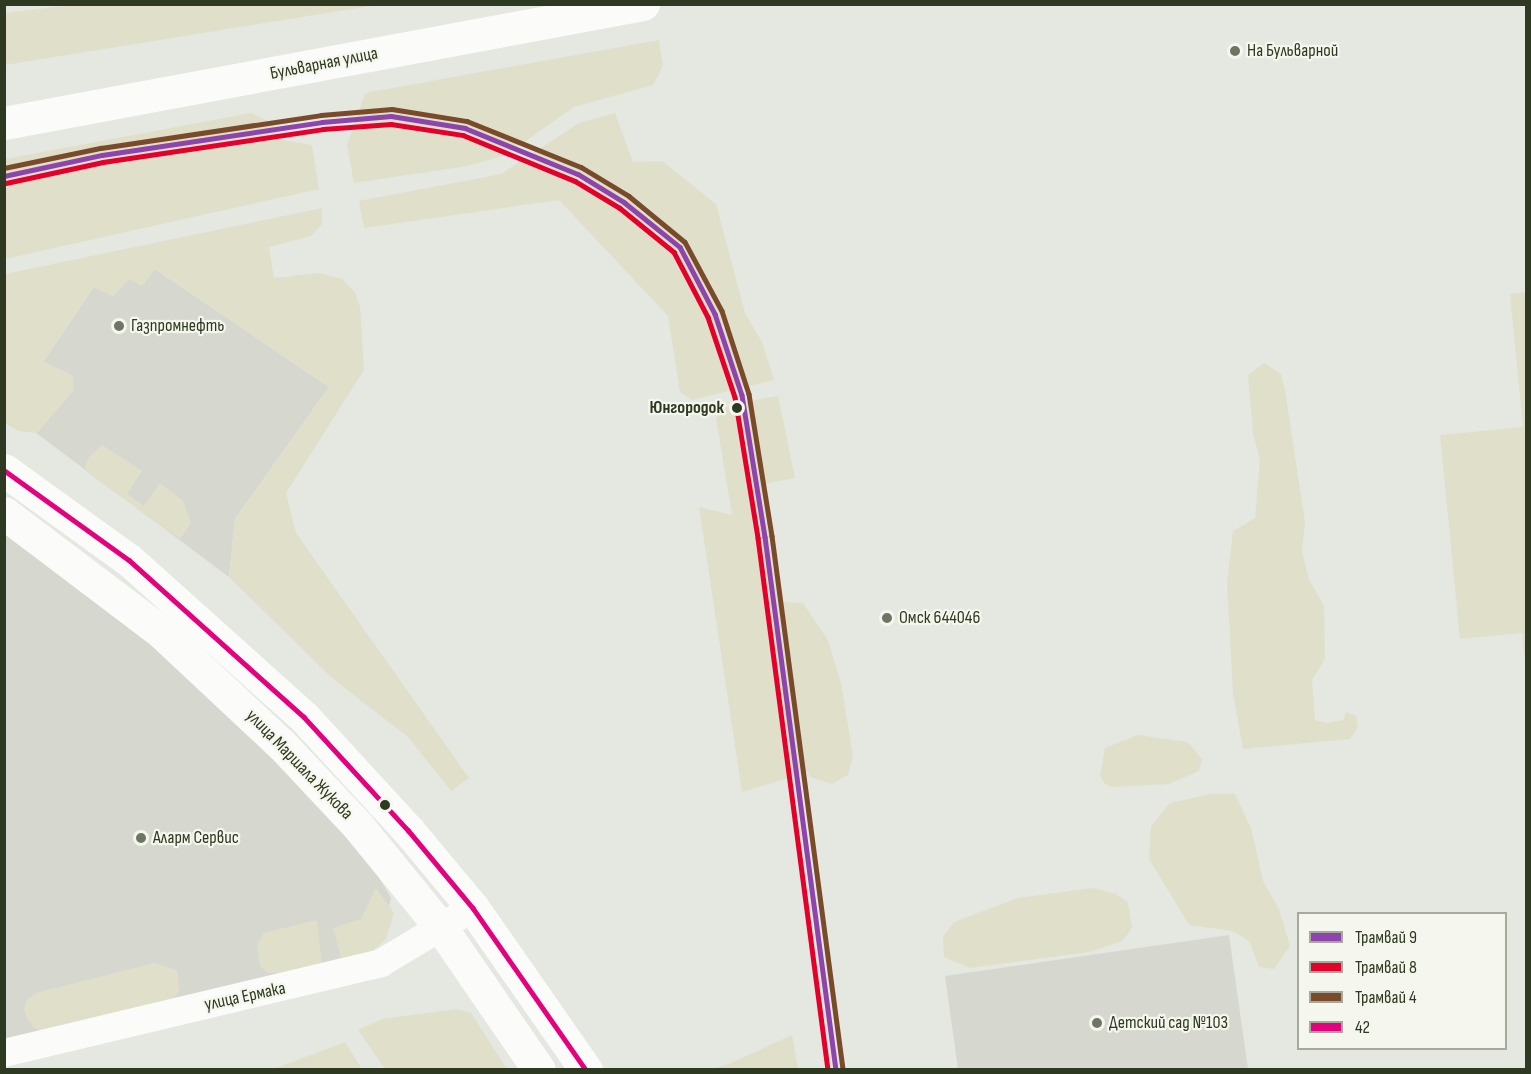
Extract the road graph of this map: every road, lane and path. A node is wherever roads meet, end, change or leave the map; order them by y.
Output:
1 (643, 4) edge
2 (4, 123) edge
3 (4, 470) edge
4 (4, 513) edge
5 (473, 908) junction
6 (442, 929) junction
7 (4, 1053) edge
8 (539, 1070) edge
9 (586, 1070) edge

1 - 2 main road, Бульварная улица
3 - 5 main road, улица Маршала Жукова
4 - 6 main road, улица Маршала Жукова
5 - 6 street, улица Ермака
5 - 9 main road, улица Маршала Жукова
6 - 7 street, улица Ермака
6 - 8 main road, улица Маршала Жукова

